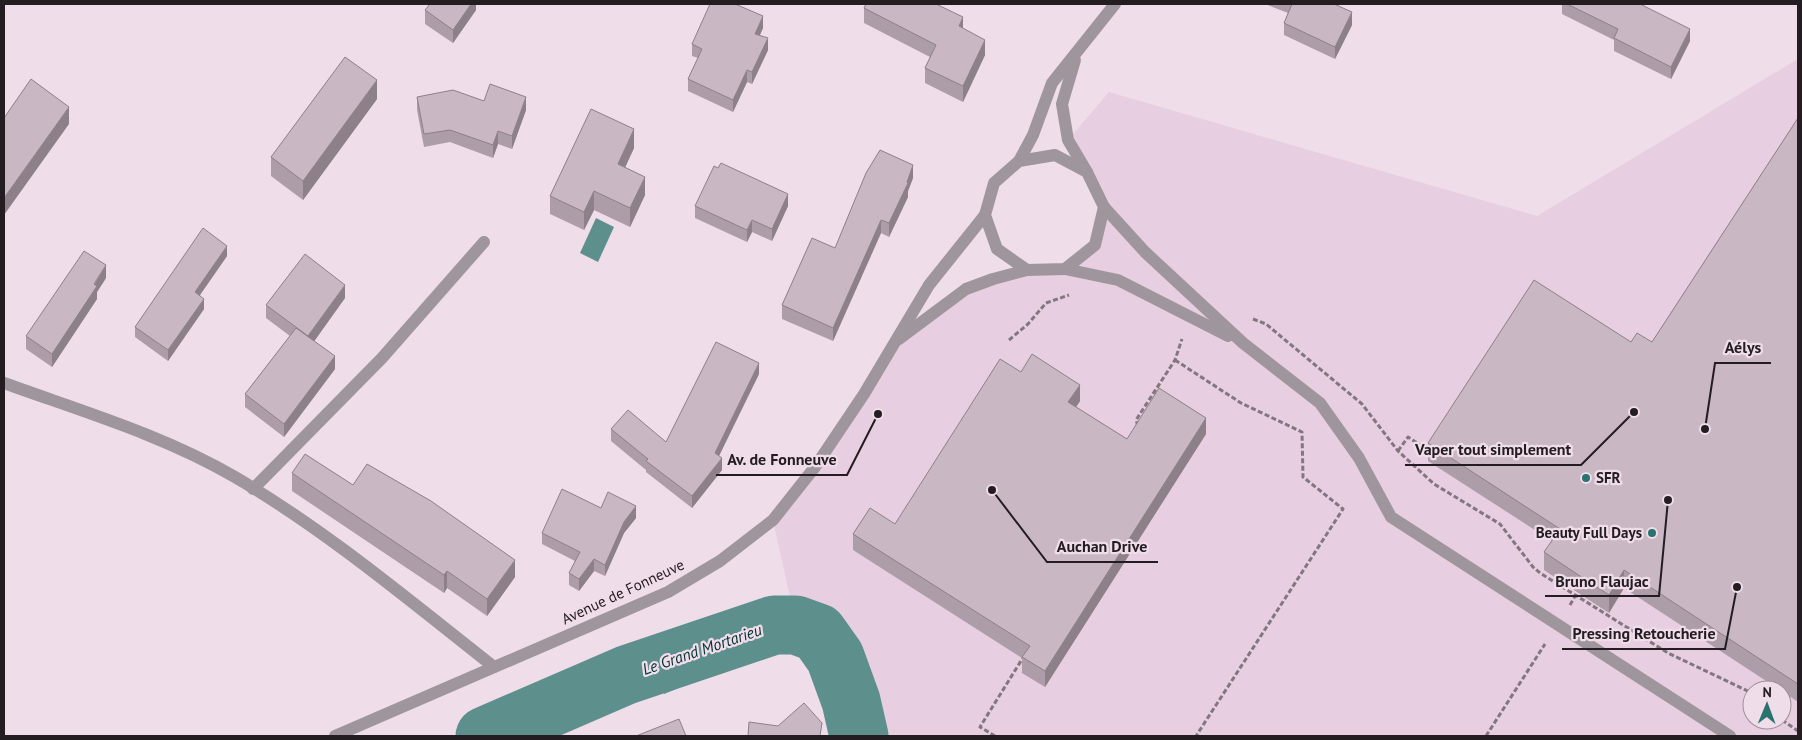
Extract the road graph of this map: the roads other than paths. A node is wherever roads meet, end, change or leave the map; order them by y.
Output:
1 (1115, 4) edge
2 (1077, 54) junction
3 (1019, 161) junction
4 (1087, 172) junction
5 (1104, 207) junction
6 (985, 215) junction
7 (484, 242) dead end
8 (1065, 269) junction
9 (1027, 270) junction
10 (893, 343) junction
11 (1242, 343) junction
12 (4, 383) edge
13 (253, 489) junction
14 (494, 667) junction
15 (335, 736) edge
16 (1730, 736) edge

1 - 2 street, Avenue de Fonneuve
2 - 3 street, Avenue de Fonneuve
2 - 4 street, Avenue de Fonneuve
3 - 4 street
3 - 6 street, Avenue de Fonneuve
4 - 5 street, Avenue de Fonneuve
5 - 8 street
5 - 11 street, Avenue de Fonneuve
6 - 9 street
6 - 10 street, Avenue de Fonneuve
7 - 13 street
8 - 9 street, Avenue de Fonneuve
8 - 11 street, Avenue de Fonneuve
9 - 10 street, Avenue de Fonneuve
10 - 14 street, Avenue de Fonneuve
11 - 16 street
12 - 13 street
13 - 14 street
14 - 15 street, Avenue de Fonneuve

